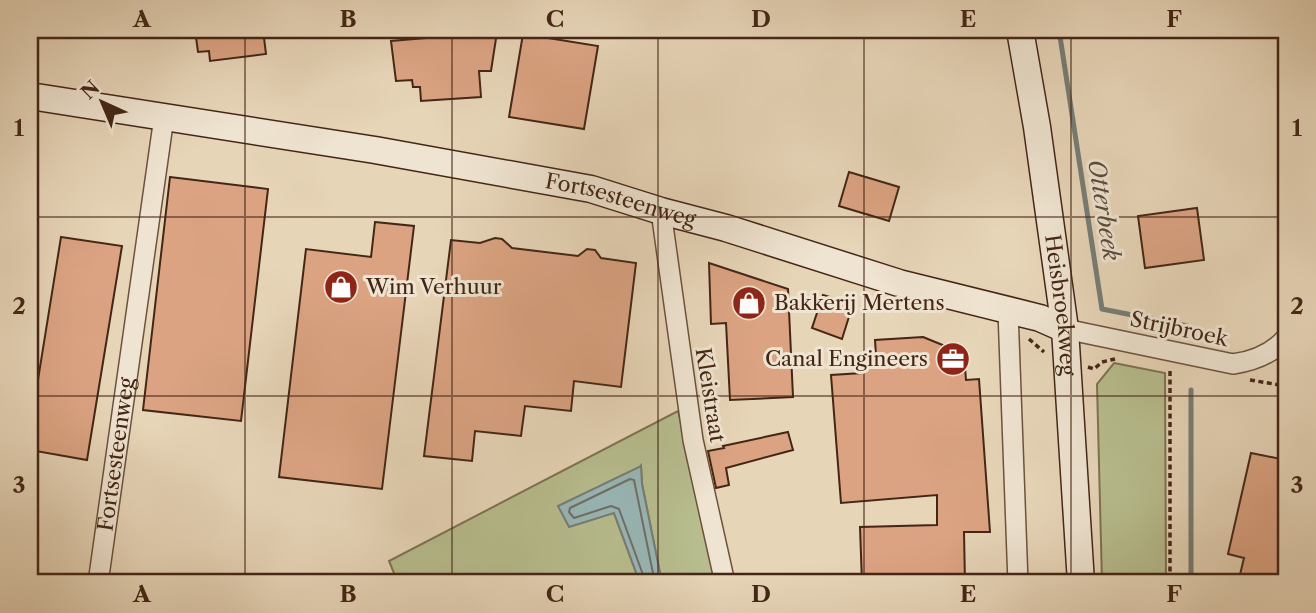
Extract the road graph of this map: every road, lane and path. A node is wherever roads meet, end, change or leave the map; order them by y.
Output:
1 (1020, 30) edge
2 (30, 96) edge
3 (164, 117) junction
4 (661, 211) junction
5 (1008, 311) junction
6 (1065, 329) junction
7 (1284, 345) edge
8 (1170, 370) dead end
9 (99, 583) edge
10 (725, 583) edge
11 (1018, 583) edge
12 (1081, 583) edge
13 (1170, 583) edge

1 - 6 street, Heisbroekweg
2 - 3 street, Fortsesteenweg
3 - 4 street, Fortsesteenweg
3 - 9 street, Fortsesteenweg
4 - 5 street, Fortsesteenweg
4 - 10 street, Kleistraat
5 - 6 street, Fortsesteenweg
5 - 11 street
6 - 7 street, Strijbroek
6 - 12 street, Heisbroekweg
8 - 13 path

